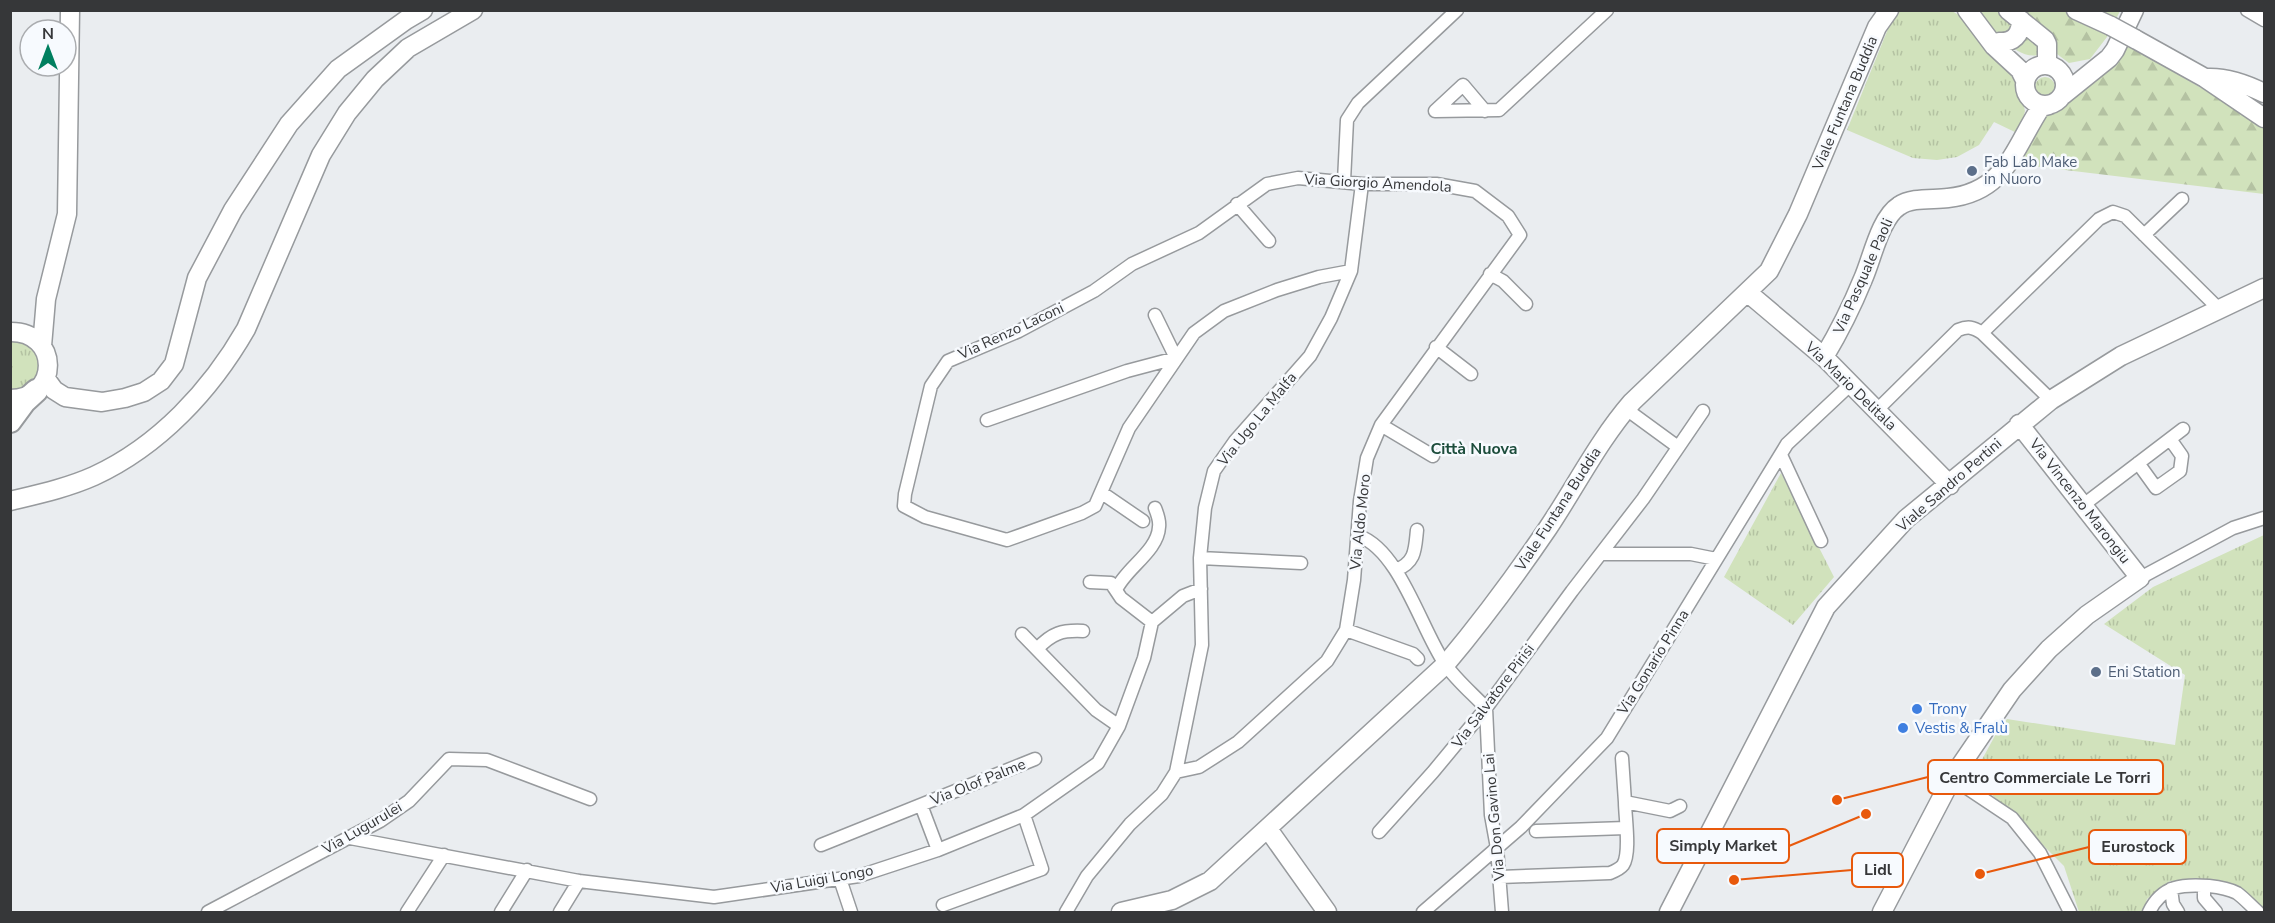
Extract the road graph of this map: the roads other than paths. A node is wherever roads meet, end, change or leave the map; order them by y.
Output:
1 (70, 10) edge
2 (423, 10) edge
3 (473, 10) edge
4 (1457, 10) edge
5 (1607, 10) edge
6 (1889, 10) edge
7 (2076, 10) edge
8 (2134, 10) edge
9 (2247, 10) edge
10 (2014, 15) edge
11 (1972, 17) edge
12 (2264, 19) edge
13 (1999, 42) junction
14 (2088, 74) junction
15 (2039, 76) junction
16 (2211, 82) junction
17 (2265, 93) edge
18 (2056, 100) junction
19 (2265, 106) edge
20 (1485, 111) junction
21 (2265, 118) edge
22 (2024, 135) junction
23 (1344, 181) junction
24 (1362, 184) junction
25 (2182, 199) dead end
26 (1236, 204) junction
27 (1520, 235) joint
28 (2144, 235) junction
29 (1269, 241) dead end
30 (1351, 271) junction
31 (1490, 274) junction
32 (2265, 288) edge
33 (1747, 292) junction
34 (45, 299) junction
35 (1526, 304) dead end
36 (2219, 309) junction
37 (1155, 315) dead end
38 (11, 332) edge
39 (1982, 333) junction
40 (42, 346) junction
41 (1436, 347) junction
42 (1824, 357) junction
43 (1176, 358) junction
44 (1137, 369) junction
45 (1470, 374) dead end
46 (1851, 384) junction
47 (41, 385) junction
48 (1160, 385) junction
49 (10, 399) edge
50 (2051, 400) junction
51 (1626, 409) junction
52 (1876, 410) junction
53 (1703, 411) dead end
54 (987, 420) dead end
55 (10, 421) edge
56 (1381, 424) junction
57 (2019, 424) junction
58 (2183, 429) dead end
59 (2170, 439) junction
60 (1678, 447) junction
61 (1781, 455) junction
62 (1433, 456) dead end
63 (2138, 464) junction
64 (1950, 485) junction
65 (1102, 493) junction
66 (10, 501) edge
67 (2082, 506) junction
68 (1155, 508) dead end
69 (2265, 518) edge
70 (1143, 521) dead end
71 (1417, 530) dead end
72 (1359, 536) junction
73 (1821, 541) dead end
74 (1601, 554) junction
75 (1200, 558) junction
76 (1716, 559) junction
77 (1300, 563) dead end
78 (1396, 570) junction
79 (2140, 578) junction
80 (1090, 582) dead end
81 (1201, 589) junction
82 (1116, 590) junction
83 (1152, 622) junction
84 (1346, 630) junction
85 (1083, 631) dead end
86 (1022, 634) dead end
87 (1037, 649) junction
88 (1418, 658) dead end
89 (1445, 665) junction
90 (1486, 708) junction
91 (1119, 726) junction
92 (1622, 758) dead end
93 (1035, 759) dead end
94 (1176, 772) junction
95 (1952, 778) junction
96 (590, 799) dead end
97 (1624, 802) junction
98 (921, 805) junction
99 (1680, 806) dead end
100 (1024, 815) junction
101 (1626, 828) junction
102 (1268, 829) junction
103 (1536, 831) dead end
104 (1379, 832) dead end
105 (350, 838) junction
106 (821, 845) dead end
107 (1497, 848) junction
108 (938, 850) junction
109 (444, 855) junction
110 (527, 870) junction
111 (1500, 877) junction
112 (840, 879) junction
113 (579, 881) junction
114 (2204, 886) junction
115 (2171, 889) junction
116 (228, 900) junction
117 (943, 905) dead end
118 (208, 912) edge
119 (235, 912) edge
120 (407, 912) edge
121 (501, 912) edge
122 (560, 912) edge
123 (851, 912) edge
124 (1066, 912) edge
125 (1121, 912) edge
126 (1327, 912) edge
127 (1423, 912) edge
128 (1502, 912) edge
129 (1669, 912) edge
130 (1882, 912) edge
131 (2070, 912) edge
132 (2149, 912) edge
133 (2178, 912) edge
134 (2216, 912) edge
135 (2258, 912) edge

1 - 34 main road
2 - 47 main road
3 - 66 main road
4 - 23 street
5 - 20 street
6 - 33 main road, Viale Funtana Buddia
7 - 16 main road, bridge
8 - 14 main road
9 - 12 street
10 - 13 main road
10 - 15 main road
11 - 13 main road
11 - 15 main road
13 - 15 main road
14 - 15 main road
14 - 18 main road
15 - 18 main road
15 - 18 main road
15 - 22 main road, Via Pasquale Paoli
16 - 17 main road
16 - 19 main road
16 - 21 main road
18 - 22 main road, Via Pasquale Paoli
20 - 20 street
22 - 42 main road, Via Pasquale Paoli
23 - 24 street, Via Giorgio Amendola
23 - 26 street, Via Giorgio Amendola
24 - 27 street, Via Giorgio Amendola
24 - 30 street, Via Ugo La Malfa
25 - 28 street
26 - 29 street
26 - 65 street, Via Renzo Laconi
27 - 31 street, Via Aldo Moro
28 - 36 street
28 - 39 street
30 - 43 street, Via Renzo Laconi
30 - 75 street, Via Ugo La Malfa
31 - 35 street
31 - 41 street, Via Aldo Moro
32 - 36 main road, Viale Sandro Pertini
33 - 42 main road, Via Mario Delitala
33 - 51 main road, Viale Funtana Buddia
34 - 38 main road
34 - 40 main road
36 - 50 main road, Viale Sandro Pertini
37 - 43 street
38 - 40 main road
39 - 50 street
39 - 52 street
40 - 47 main road
41 - 45 street
41 - 56 street, Via Aldo Moro
42 - 46 main road, Via Mario Delitala
43 - 44 street
43 - 48 street, Via Renzo Laconi
44 - 48 street
44 - 54 street
46 - 52 main road, Via Mario Delitala
46 - 61 street, Via Gonario Pinna
47 - 49 main road
47 - 55 highway
48 - 65 street, Via Renzo Laconi
50 - 57 main road, Viale Sandro Pertini
51 - 60 street
51 - 89 main road, Viale Funtana Buddia
52 - 64 main road, Via Mario Delitala
53 - 60 street, Via Salvatore Pirisi
56 - 62 street
56 - 72 street, Via Aldo Moro
57 - 64 main road, Viale Sandro Pertini
57 - 67 main road, Via Vincenzo Marongiu
58 - 59 street
59 - 63 street
59 - 63 street
60 - 74 street, Via Salvatore Pirisi
61 - 73 street
61 - 76 street, Via Gonario Pinna
63 - 67 street
64 - 129 main road, Viale Sandro Pertini
65 - 70 street
67 - 79 main road, Via Vincenzo Marongiu
68 - 82 street
69 - 79 street
71 - 78 street
72 - 78 street
72 - 84 street, Via Aldo Moro
74 - 76 street
74 - 90 street, Via Salvatore Pirisi
75 - 77 street
75 - 81 street, Via Ugo La Malfa
76 - 107 street, Via Gonario Pinna
78 - 89 street
79 - 95 main road
80 - 82 street
81 - 83 street
81 - 94 street, Via Ugo La Malfa
82 - 83 street
83 - 91 street, Via Luigi Longo
84 - 88 street
84 - 94 street, Via Aldo Moro
85 - 87 street
86 - 87 street
87 - 91 street
89 - 90 street
89 - 102 main road, Viale Funtana Buddia
90 - 104 street, Via Salvatore Pirisi
90 - 107 street, Via Don Gavino Lai
91 - 100 street, Via Luigi Longo
92 - 97 street
93 - 98 street, Via Olof Palme
94 - 124 street, Via Ugo La Malfa
95 - 130 main road
95 - 131 street
96 - 105 street, Via Lugurulei
97 - 99 street
97 - 101 street
98 - 106 street, Via Olof Palme
98 - 108 street, Via Olof Palme
100 - 108 street, Via Luigi Longo
100 - 117 street
101 - 103 street
101 - 111 street
102 - 125 main road, Viale Funtana Buddia
102 - 126 main road
105 - 109 street, Via Luigi Longo
105 - 116 street, Via Lugurulei
107 - 111 street, Via Don Gavino Lai
107 - 127 street, Via Gonario Pinna
108 - 112 street, Via Luigi Longo
109 - 110 street, Via Luigi Longo
109 - 120 street
110 - 113 street, Via Luigi Longo
110 - 121 street
111 - 128 street, Via Don Gavino Lai
112 - 113 street, Via Luigi Longo
112 - 123 street
113 - 122 street
114 - 115 street
114 - 134 street
114 - 135 street
115 - 132 street
115 - 133 street
116 - 118 street, Via Lugurulei
116 - 119 street

